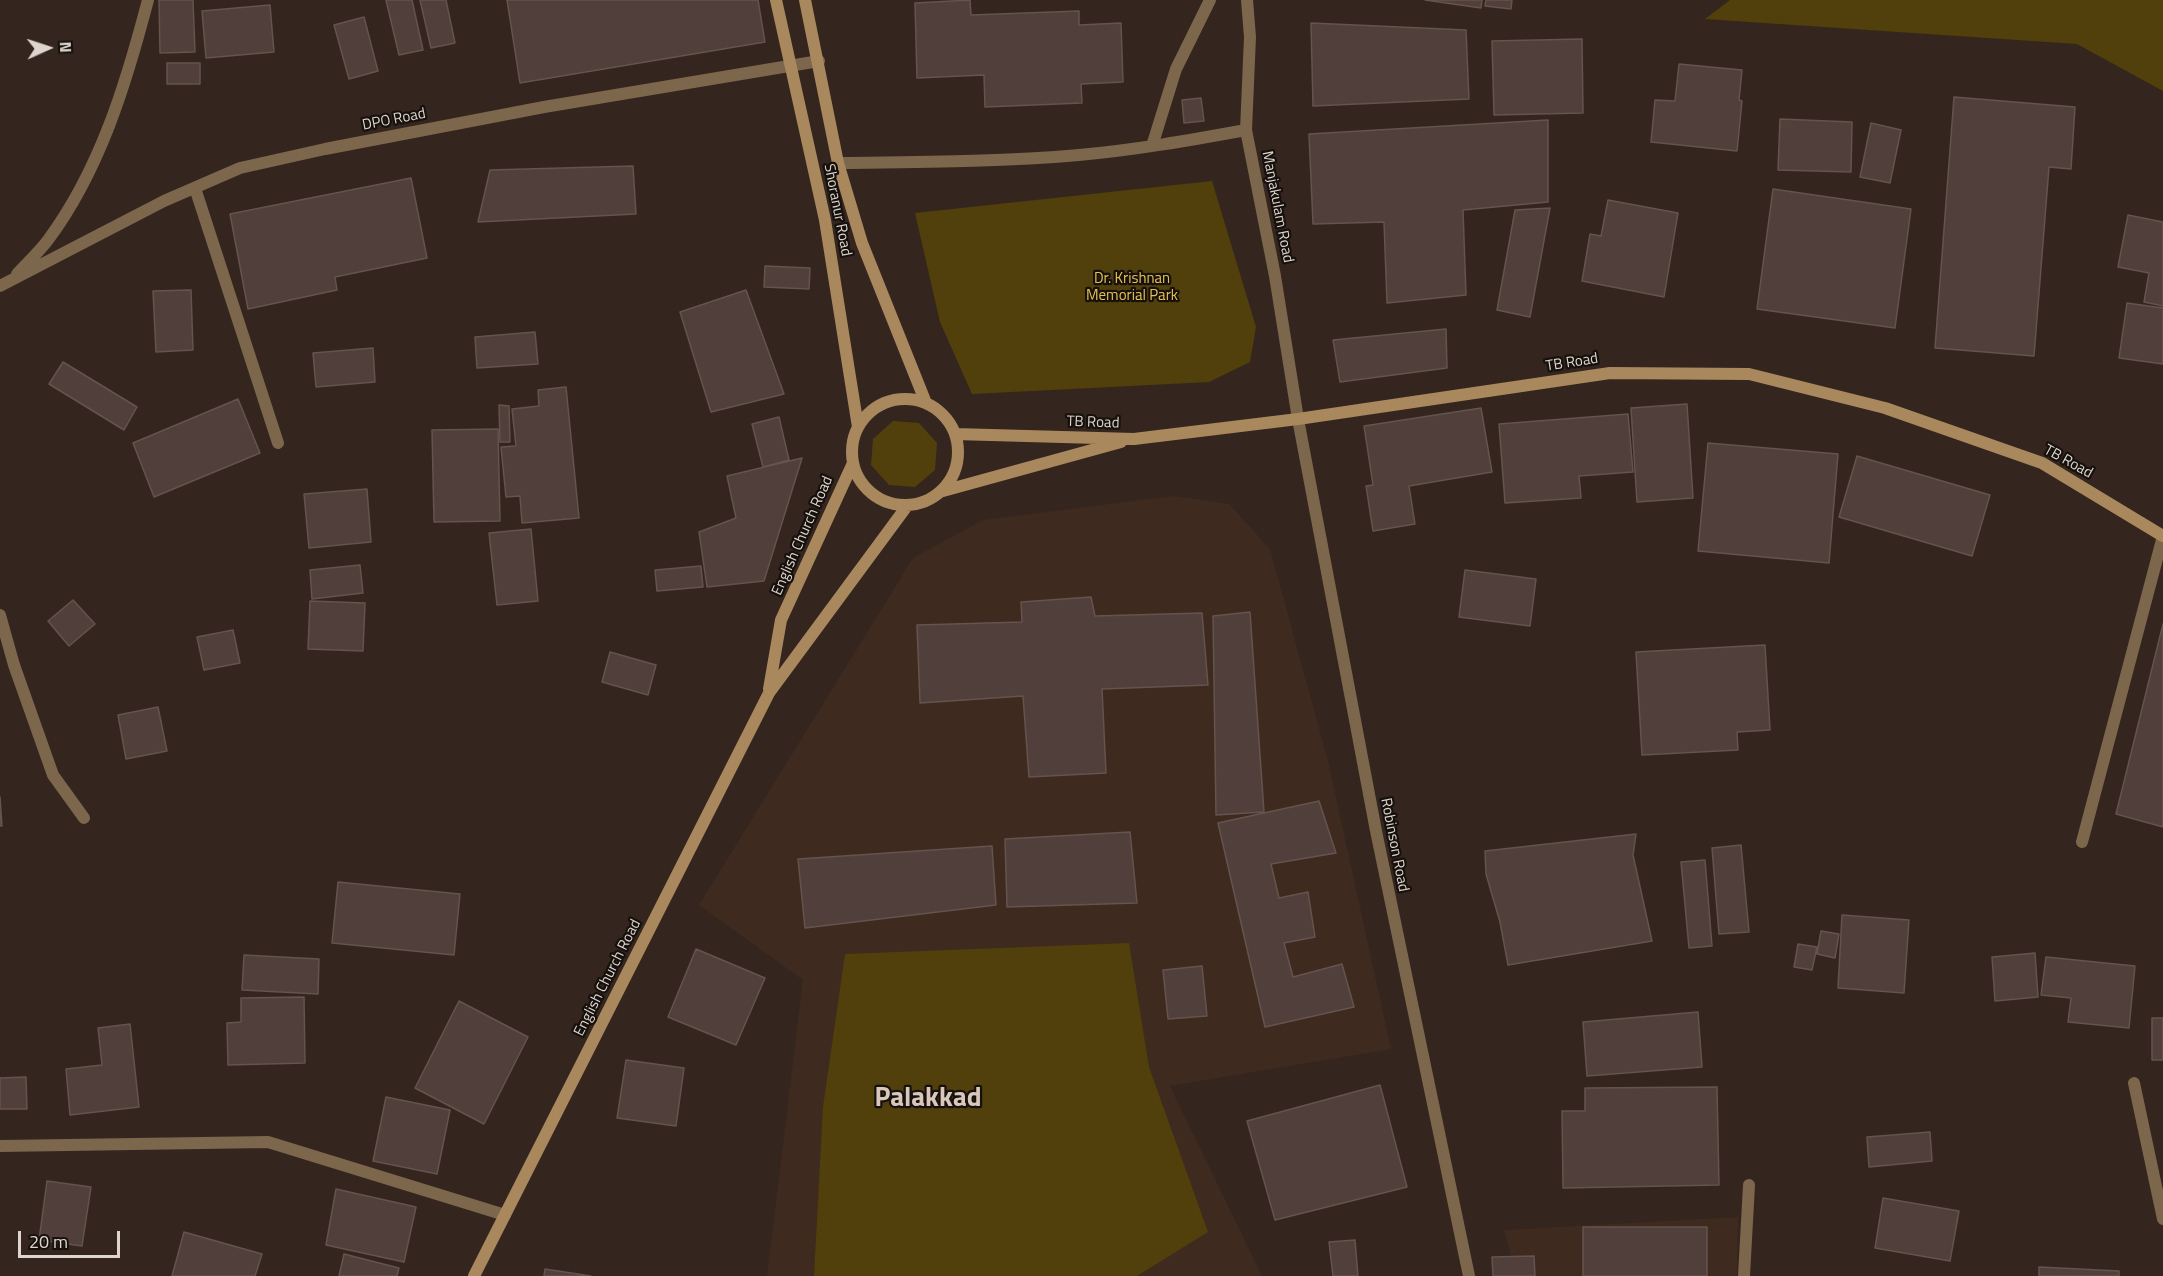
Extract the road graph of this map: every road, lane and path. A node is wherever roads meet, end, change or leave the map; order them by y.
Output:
1 (148, 0) edge
2 (777, 0) edge
3 (805, 0) edge
4 (1210, 0) edge
5 (1247, 0) edge
6 (819, 62) junction
7 (791, 66) junction
8 (1246, 130) junction
9 (1152, 146) junction
10 (838, 163) junction
11 (195, 188) junction
12 (12, 279) junction
13 (0, 286) edge
14 (926, 403) junction
15 (1298, 419) junction
16 (858, 427) junction
17 (955, 434) junction
18 (1134, 439) junction
19 (278, 444) dead end
20 (852, 463) junction
21 (942, 491) junction
22 (907, 506) junction
23 (2163, 536) edge
24 (0, 615) edge
25 (769, 693) junction
26 (84, 818) dead end
27 (2082, 842) dead end
28 (2134, 1083) dead end
29 (0, 1146) edge
30 (1749, 1185) dead end
31 (505, 1215) junction
32 (2163, 1219) edge
33 (474, 1276) edge
34 (1469, 1276) edge
35 (1744, 1276) edge

1 - 12 street
2 - 7 main road, Shoranur Road
3 - 6 main road, Shoranur Road
4 - 9 street
5 - 8 street, Manjakulam Road
6 - 7 street, DPO Road
6 - 10 main road, Shoranur Road
7 - 11 street, DPO Road
7 - 16 main road, Shoranur Road
8 - 9 street
8 - 15 street, Manjakulam Road
9 - 10 street
10 - 14 main road, Shoranur Road
11 - 12 street, DPO Road
11 - 19 street
12 - 13 street, DPO Road
14 - 16 main road
14 - 17 main road, Shoranur Road
15 - 18 main road, TB Road
15 - 23 main road, TB Road
15 - 34 street, Robinson Road
16 - 20 main road, Shoranur Road
17 - 18 main road, TB Road
17 - 21 main road
18 - 21 main road
20 - 22 main road
20 - 25 main road, English Church Road
21 - 22 main road
22 - 25 main road, English Church Road
23 - 27 street
24 - 26 street
25 - 31 main road, English Church Road
28 - 32 street
29 - 31 street
30 - 35 street
31 - 33 main road, English Church Road

